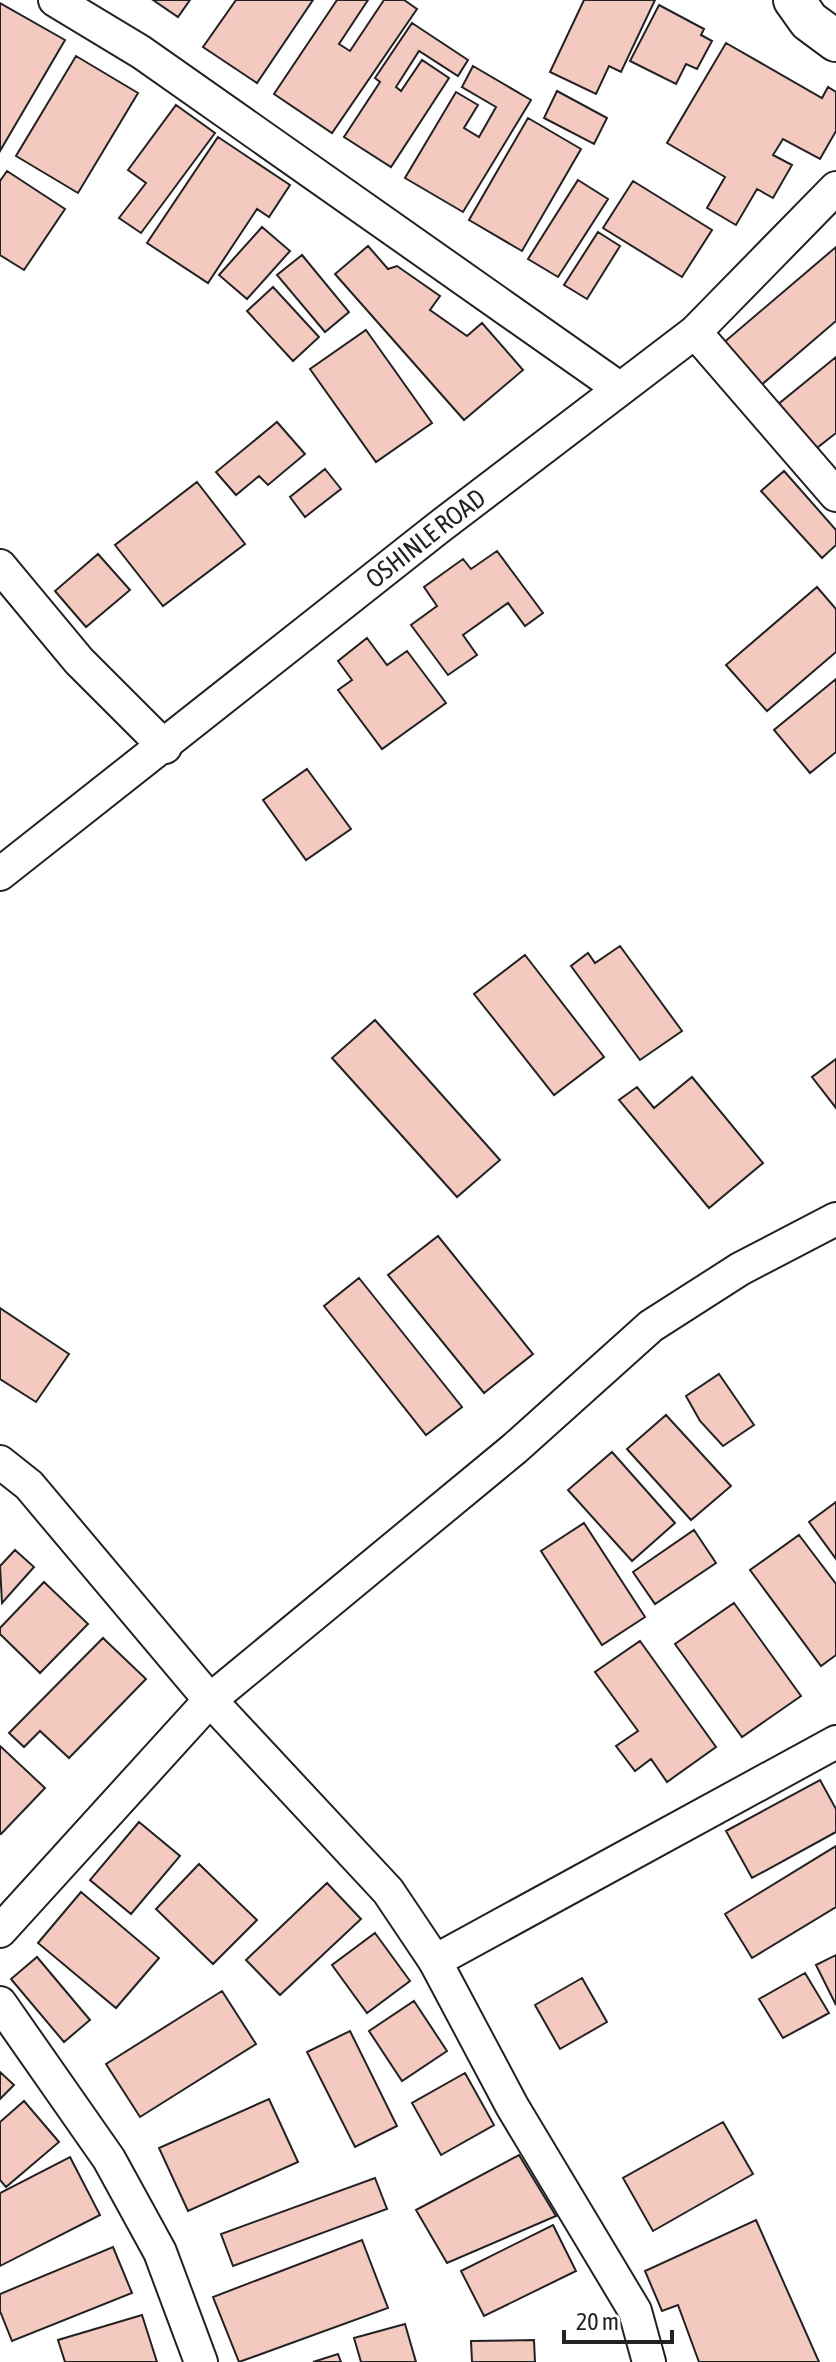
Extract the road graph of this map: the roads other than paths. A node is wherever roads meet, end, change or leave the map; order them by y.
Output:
1 (55, 0) edge
2 (794, 0) edge
3 (836, 41) edge
4 (836, 188) edge
5 (695, 332) junction
6 (619, 388) junction
7 (836, 495) edge
8 (0, 566) edge
9 (165, 747) junction
10 (0, 874) edge
11 (836, 1219) edge
12 (0, 1462) edge
13 (210, 1700) junction
14 (836, 1742) edge
15 (0, 1931) edge
16 (435, 1961) junction
17 (0, 2003) edge
18 (201, 2362) edge
19 (649, 2362) edge

1 - 6 street
2 - 3 street
4 - 5 street, OSHINLE ROAD
5 - 6 street, OSHINLE ROAD
5 - 7 street
6 - 9 street, OSHINLE ROAD
8 - 9 street
9 - 10 street, OSHINLE ROAD
11 - 13 street
12 - 13 street
13 - 15 street
13 - 16 street
14 - 16 street
16 - 19 street
17 - 18 street

